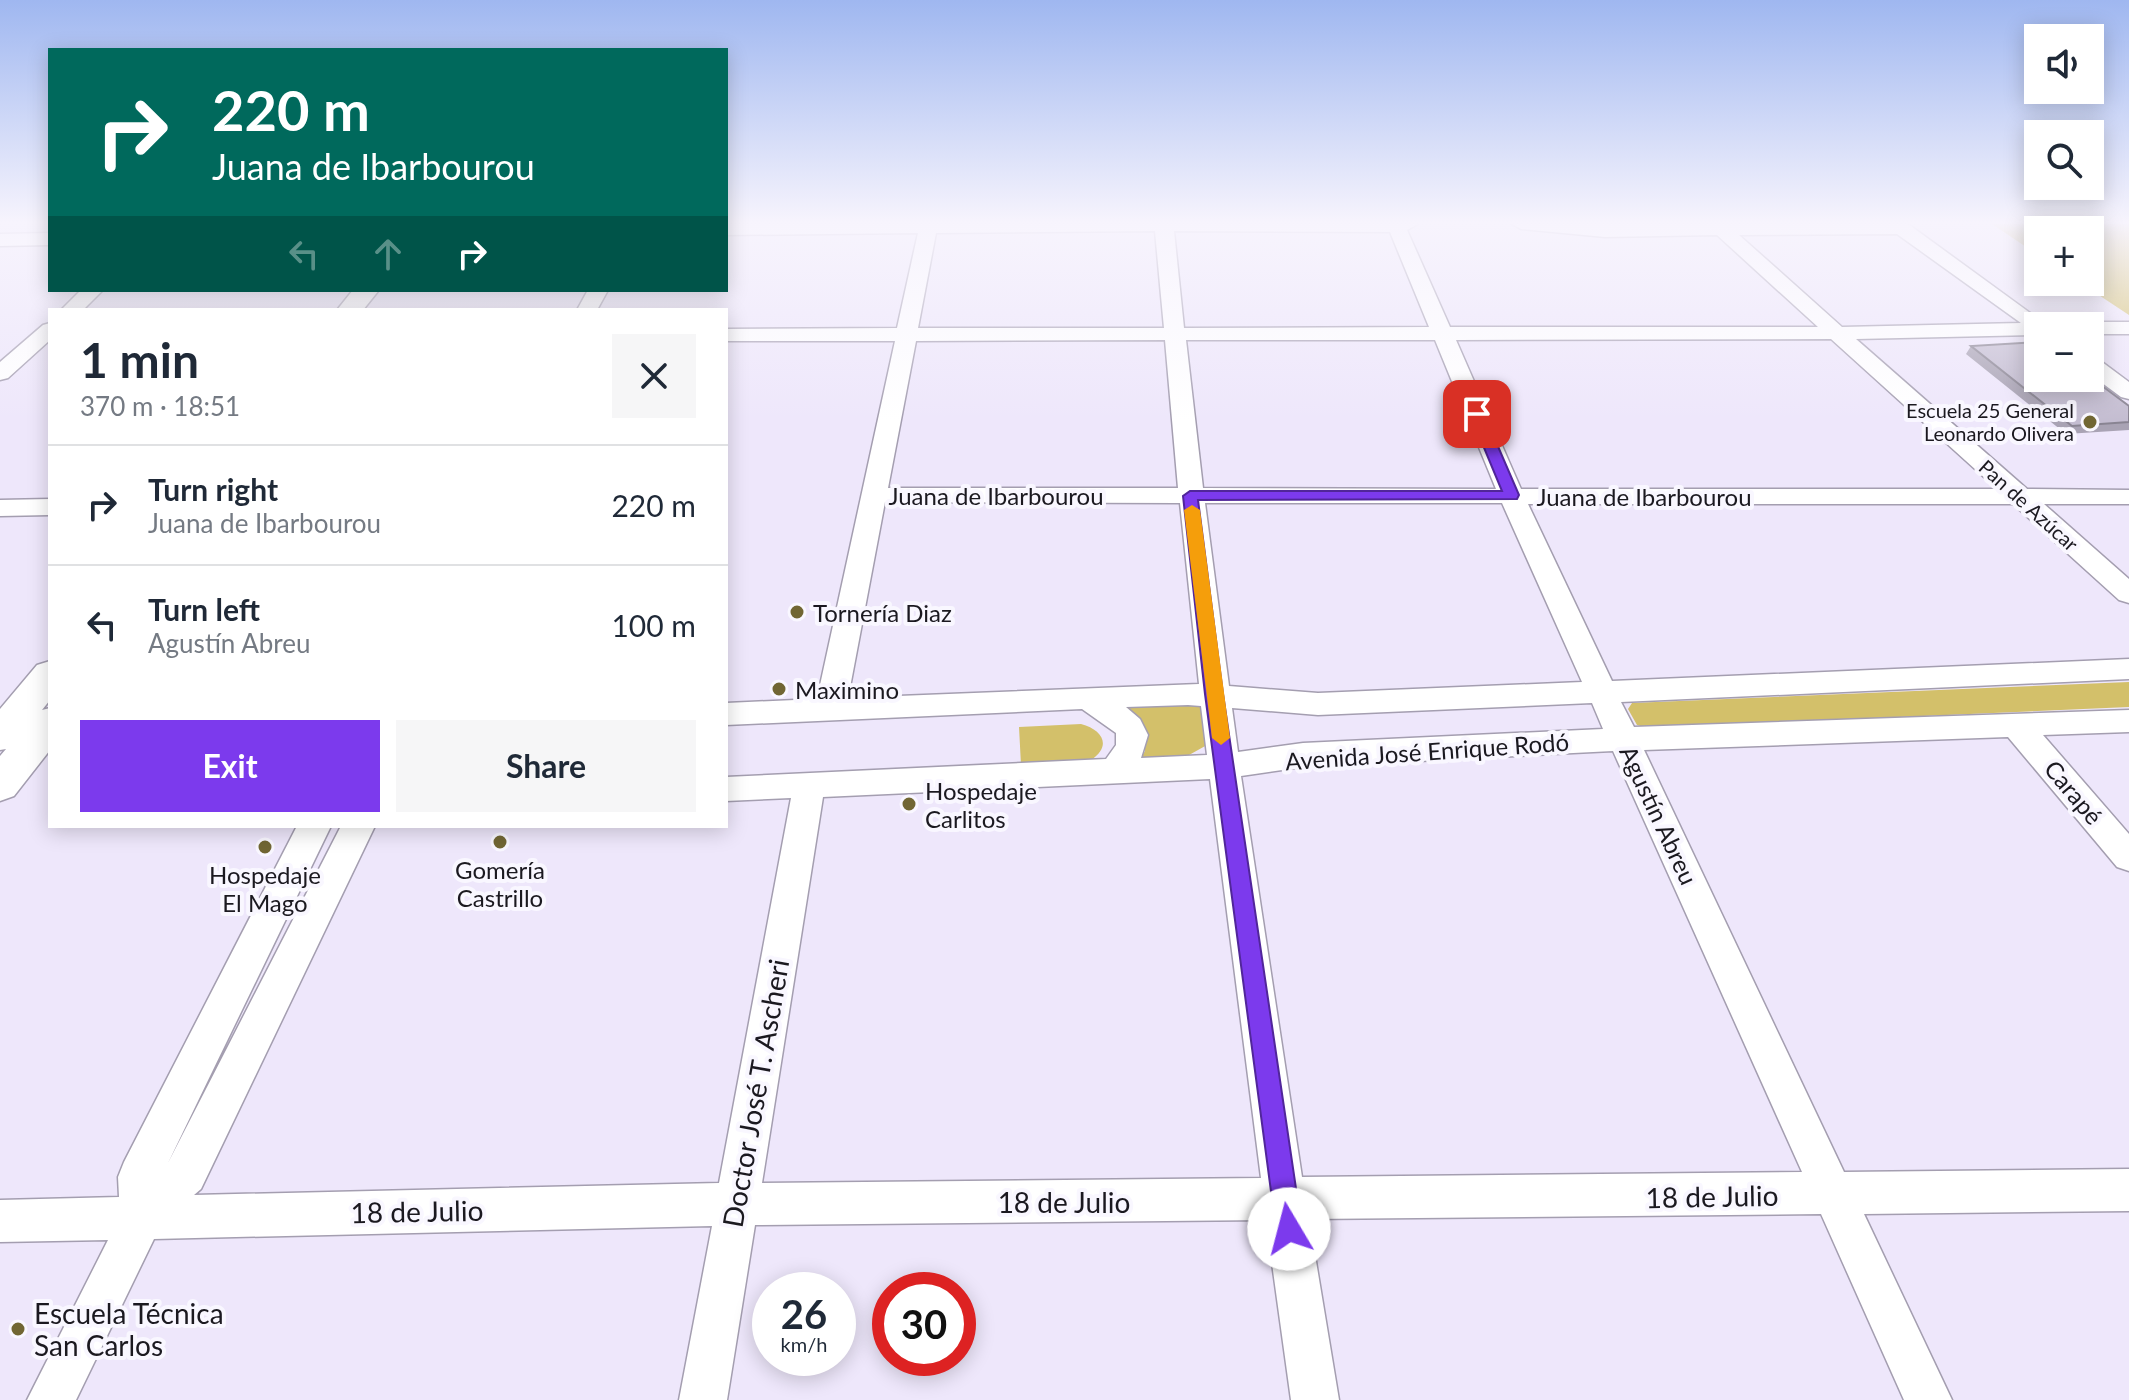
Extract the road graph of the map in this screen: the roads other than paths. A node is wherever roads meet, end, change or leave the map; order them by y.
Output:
1 (915, 289) edge
2 (1169, 289) edge
3 (1427, 289) edge
4 (1788, 289) edge
5 (1986, 289) edge
6 (91, 292) edge
7 (364, 292) edge
8 (390, 292) edge
9 (73, 308) edge
10 (352, 308) edge
11 (378, 308) edge
12 (2024, 317) edge
13 (2024, 327) edge
14 (2104, 328) edge
15 (2129, 328) edge
16 (48, 331) edge
17 (1173, 332) junction
18 (905, 333) junction
19 (1443, 333) junction
20 (1837, 333) junction
21 (728, 335) edge
22 (48, 351) edge
23 (0, 352) edge
24 (24, 352) junction
25 (0, 373) edge
26 (2104, 374) edge
27 (2129, 392) edge
28 (872, 495) junction
29 (1511, 495) junction
30 (1190, 496) junction
31 (2129, 497) edge
32 (2022, 498) junction
33 (48, 507) edge
34 (0, 508) edge
35 (2129, 594) edge
36 (2129, 669) edge
37 (48, 676) edge
38 (1602, 692) junction
39 (1214, 694) junction
40 (1086, 699) junction
41 (830, 711) junction
42 (728, 714) edge
43 (2129, 721) edge
44 (2018, 727) junction
45 (47, 728) edge
46 (1, 734) edge
47 (1624, 739) junction
48 (1225, 766) junction
49 (1115, 770) junction
50 (0, 785) edge
51 (809, 786) junction
52 (728, 789) edge
53 (313, 828) edge
54 (357, 828) edge
55 (2129, 857) edge
56 (2129, 1190) edge
57 (1834, 1195) junction
58 (1284, 1201) junction
59 (736, 1204) junction
60 (142, 1218) junction
61 (0, 1221) edge
62 (51, 1400) edge
63 (703, 1400) edge
64 (1315, 1400) edge
65 (1928, 1400) edge

1 - 18 street
2 - 17 street
3 - 19 street, Agustín Abreu
4 - 20 street, Pan de Azúcar
5 - 12 street
6 - 9 street
7 - 10 main road
8 - 11 main road
13 - 20 street
14 - 15 street
16 - 24 street
17 - 18 street
17 - 19 street
17 - 30 street
18 - 21 street
18 - 28 street
19 - 20 street
19 - 29 street, Agustín Abreu
20 - 32 street, Pan de Azúcar
22 - 24 street
23 - 24 street
24 - 25 street
26 - 27 street
28 - 30 street, Juana de Ibarbourou
28 - 41 street
29 - 30 street, Juana de Ibarbourou
29 - 32 street, Juana de Ibarbourou
29 - 38 street, Agustín Abreu
30 - 39 street
31 - 32 street, Juana de Ibarbourou
32 - 35 street, Pan de Azúcar
33 - 34 street
36 - 38 street, Avenida José Enrique Rodó
37 - 46 main road
38 - 39 street, Avenida José Enrique Rodó
38 - 47 street, Agustín Abreu
39 - 40 street, Avenida José Enrique Rodó
39 - 48 street
40 - 41 street, Avenida José Enrique Rodó
40 - 49 street
41 - 42 street, Avenida José Enrique Rodó
43 - 44 street, Avenida José Enrique Rodó
44 - 47 street, Avenida José Enrique Rodó
44 - 55 street, Carapé
45 - 46 street
45 - 50 main road
47 - 48 street, Avenida José Enrique Rodó
47 - 57 street, Agustín Abreu
48 - 49 street, Avenida José Enrique Rodó
48 - 58 street
49 - 51 street, Avenida José Enrique Rodó
51 - 52 street, Avenida José Enrique Rodó
51 - 59 street, Doctor José T. Ascheri
53 - 60 street
54 - 60 street
56 - 57 street, 18 de Julio
57 - 58 street, 18 de Julio
57 - 65 street, Agustín Abreu
58 - 59 street, 18 de Julio
58 - 64 street
59 - 60 street, 18 de Julio
59 - 63 street, Doctor José T. Ascheri
60 - 61 street, 18 de Julio
60 - 62 street

